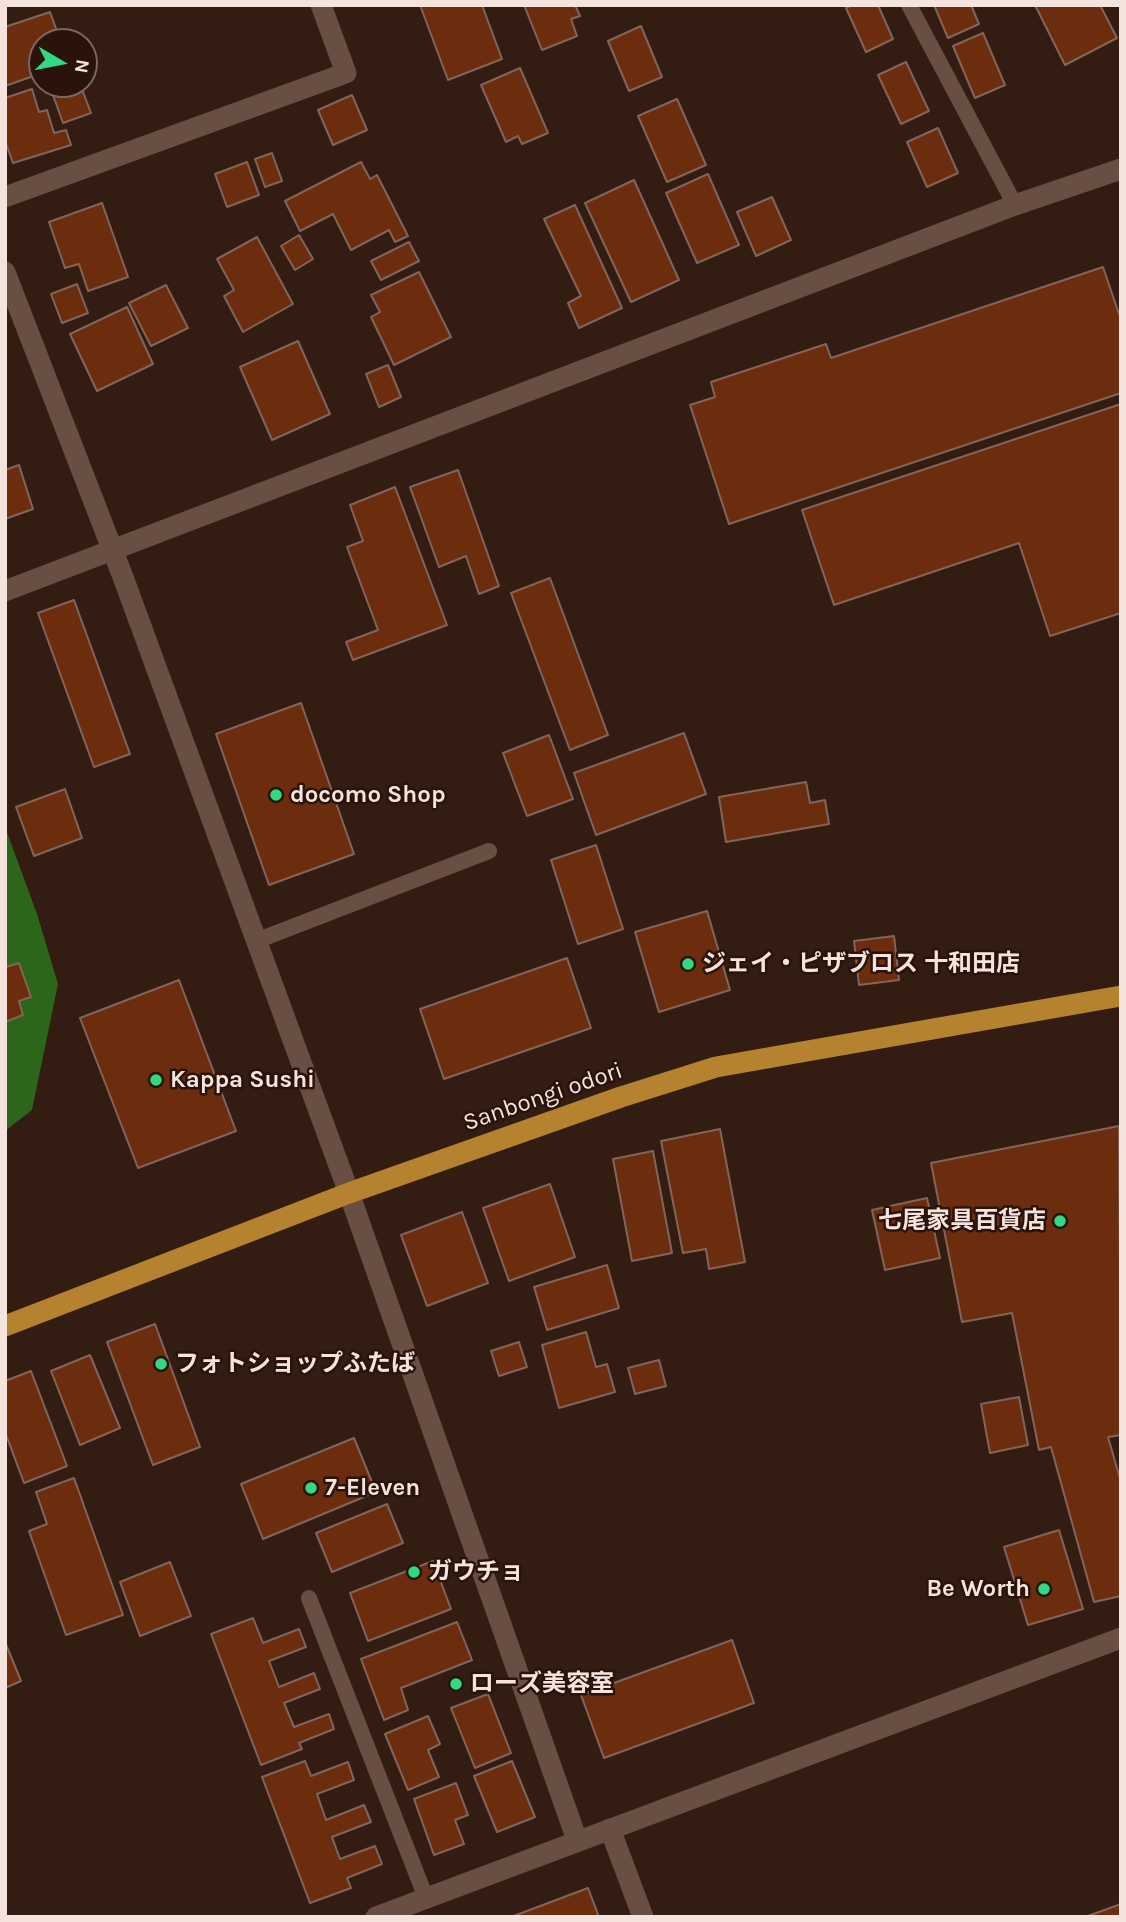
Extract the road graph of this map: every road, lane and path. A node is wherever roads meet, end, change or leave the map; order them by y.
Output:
1 (321, 5) edge
2 (909, 5) edge
3 (1121, 169) edge
4 (5, 197) edge
5 (1015, 205) junction
6 (5, 272) edge
7 (112, 550) junction
8 (5, 591) edge
9 (489, 851) dead end
10 (256, 941) junction
11 (1121, 996) edge
12 (349, 1193) junction
13 (5, 1326) edge
14 (309, 1598) dead end
15 (1121, 1638) edge
16 (610, 1829) junction
17 (577, 1840) junction
18 (426, 1898) junction
19 (376, 1917) edge
20 (643, 1917) edge

1 - 4 street
2 - 5 lane
3 - 5 street
5 - 7 street
6 - 7 street
7 - 8 street
7 - 10 street
9 - 10 lane
10 - 12 street
11 - 12 main road, Sanbongi odori
12 - 13 main road, Sanbongi odori
12 - 17 street
14 - 18 lane
15 - 16 street
16 - 17 street
16 - 20 street
17 - 18 street
18 - 19 street

